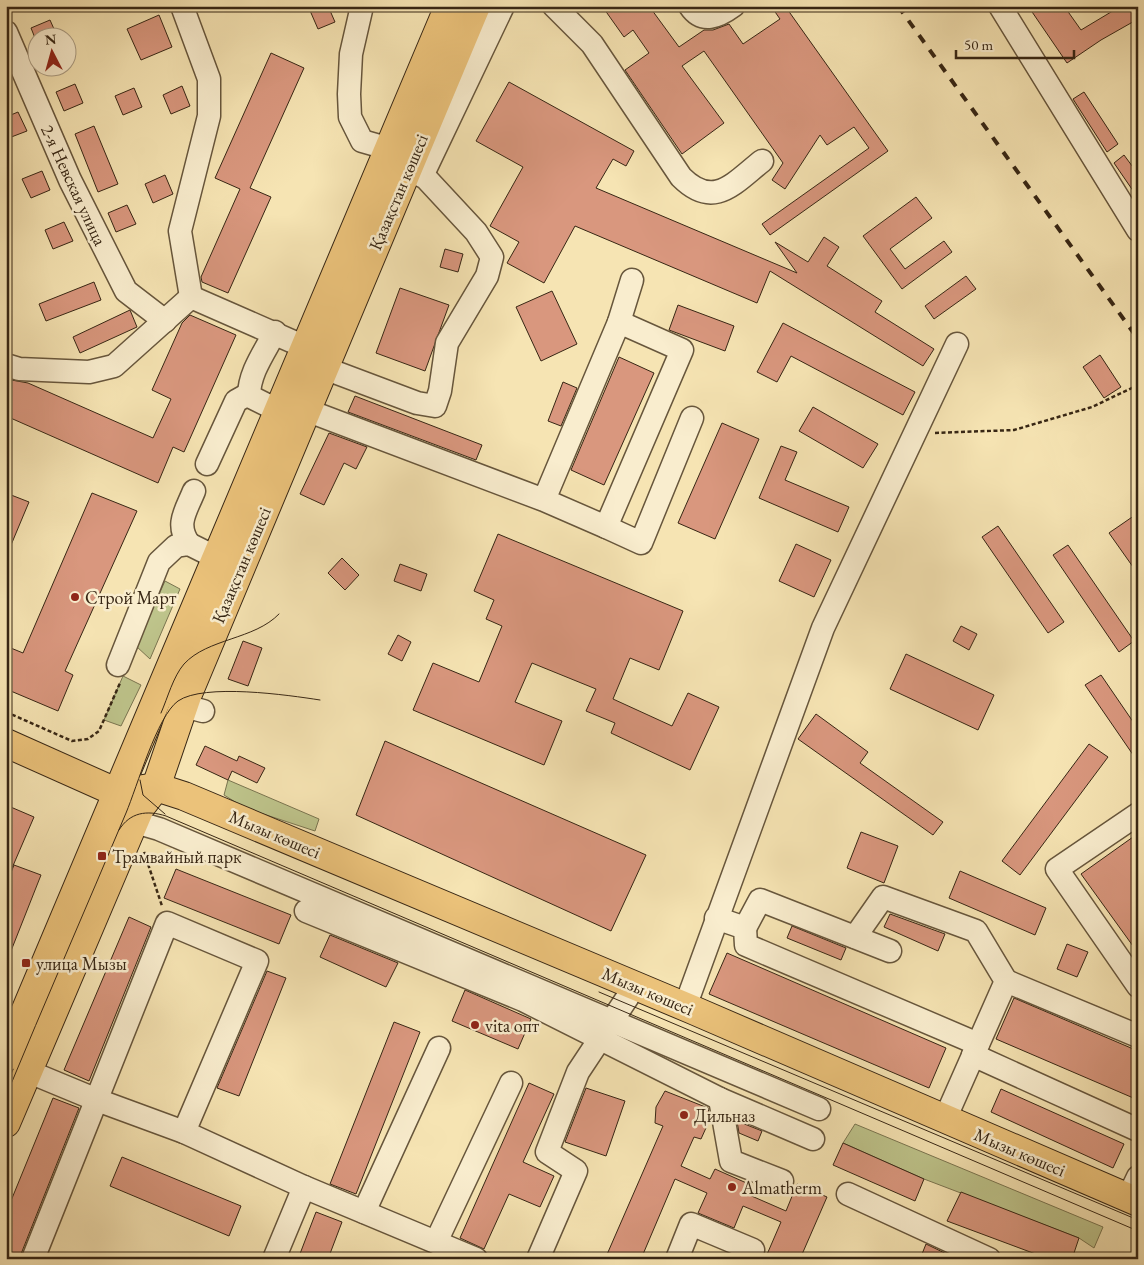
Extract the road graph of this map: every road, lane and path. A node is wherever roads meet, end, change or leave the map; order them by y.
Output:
1 (182, 6) edge
2 (362, 6) edge
3 (448, 6) edge
4 (476, 6) edge
5 (503, 6) edge
6 (554, 6) edge
7 (690, 6) edge
8 (733, 6) edge
9 (1000, 6) edge
10 (6, 32) edge
11 (762, 161) dead end
12 (407, 162) junction
13 (1138, 230) edge
14 (632, 280) dead end
15 (191, 297) junction
16 (165, 321) junction
17 (620, 322) junction
18 (275, 332) junction
19 (957, 344) dead end
20 (306, 347) junction
21 (6, 365) edge
22 (324, 368) junction
23 (1138, 385) edge
24 (249, 396) junction
25 (279, 410) junction
26 (306, 410) junction
27 (692, 418) dead end
28 (914, 434) junction
29 (207, 464) dead end
30 (194, 490) dead end
31 (544, 500) junction
32 (606, 527) junction
33 (189, 544) junction
34 (228, 563) junction
35 (118, 665) dead end
36 (6, 743) edge
37 (136, 750) junction
38 (77, 774) junction
39 (156, 787) junction
40 (118, 793) junction
41 (1138, 814) edge
42 (135, 822) junction
43 (100, 836) junction
44 (306, 911) dead end
45 (716, 918) junction
46 (167, 923) junction
47 (745, 928) junction
48 (855, 938) junction
49 (890, 951) dead end
50 (635, 986) junction
51 (1138, 986) edge
52 (1001, 991) junction
53 (685, 1007) junction
54 (613, 1020) junction
55 (1138, 1036) edge
56 (600, 1039) junction
57 (439, 1048) dead end
58 (976, 1050) junction
59 (13, 1063) edge
60 (511, 1083) dead end
61 (720, 1099) junction
62 (97, 1100) junction
63 (819, 1109) dead end
64 (945, 1120) junction
65 (6, 1123) edge
66 (1138, 1130) edge
67 (184, 1132) junction
68 (814, 1139) dead end
69 (782, 1180) dead end
70 (304, 1186) junction
71 (1134, 1192) edge
72 (848, 1194) dead end
73 (364, 1212) junction
74 (444, 1250) edge
75 (753, 1250) dead end
76 (981, 1257) edge
77 (33, 1259) edge
78 (274, 1259) edge
79 (476, 1259) edge
80 (538, 1259) edge
81 (677, 1259) edge

1 - 15 street
2 - 12 street
3 - 12 main road, Қазақстан көшесі
4 - 12 main road, Қазақстан көшесі
5 - 12 street
6 - 11 street
7 - 8 street
9 - 13 street
10 - 16 street, 2-я Невская улица
12 - 20 main road, Қазақстан көшесі
12 - 22 main road, Қазақстан көшесі
12 - 22 street
14 - 17 street
15 - 16 street
15 - 18 street
16 - 21 street
17 - 31 street
17 - 32 street
18 - 20 street
18 - 24 street
19 - 28 street
20 - 22 main road
20 - 25 main road, Қазақстан көшесі
22 - 26 main road, Қазақстан көшесі
23 - 28 path
24 - 25 street
24 - 29 street
25 - 34 main road, Қазақстан көшесі
26 - 31 street
26 - 34 main road, Қазақстан көшесі
27 - 32 street
28 - 45 street
30 - 33 street
31 - 32 street
33 - 34 street
33 - 35 street
34 - 37 main road, Қазақстан көшесі
34 - 39 main road, Қазақстан көшесі
36 - 38 main road
37 - 38 main road
37 - 40 main road, Қазақстан көшесі
38 - 40 main road
38 - 43 main road
39 - 40 main road
39 - 42 main road, Қазақстан көшесі
39 - 50 main road, Мызы көшесі
40 - 43 main road, Қазақстан көшесі
41 - 51 street
42 - 46 path
42 - 54 street
42 - 59 main road, Қазақстан көшесі
43 - 59 main road, Қазақстан көшесі
44 - 56 street
45 - 47 street
45 - 53 street
46 - 62 street
46 - 67 street
47 - 48 street
47 - 58 street
48 - 49 street
48 - 52 street
50 - 53 main road, Мызы көшесі
50 - 54 street
52 - 55 street
52 - 58 street
53 - 64 main road, Мызы көшесі
54 - 56 street
54 - 63 street
56 - 61 street
56 - 80 street
57 - 73 street
58 - 64 street
58 - 66 street
59 - 62 street
59 - 65 main road, Қазақстан көшесі
60 - 74 street
61 - 68 street
61 - 69 street
62 - 67 street
62 - 77 street
64 - 71 main road, Мызы көшесі
67 - 70 street
70 - 73 street
70 - 78 street
72 - 76 street
73 - 74 street
74 - 79 street
75 - 81 street

